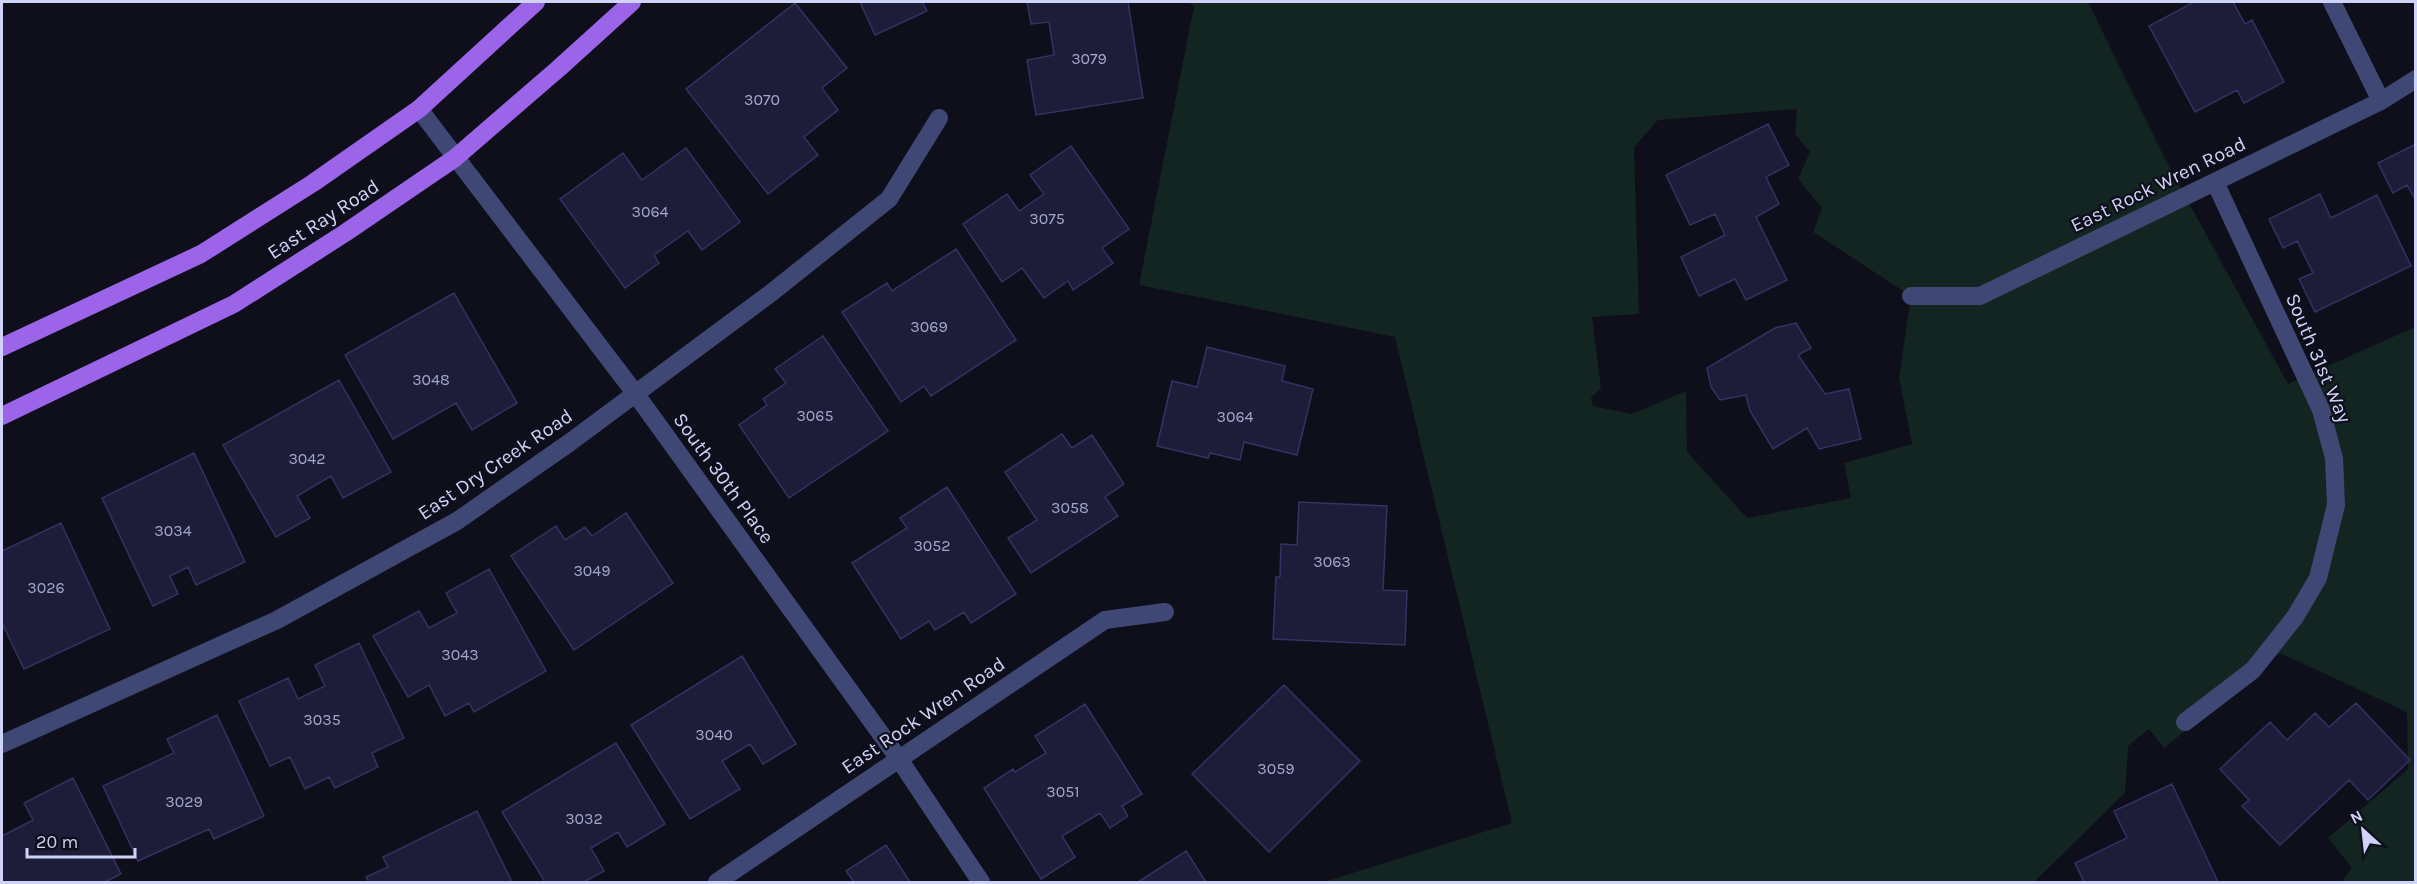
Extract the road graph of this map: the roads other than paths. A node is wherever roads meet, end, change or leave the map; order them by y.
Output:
1 (536, 2) edge
2 (632, 2) edge
3 (2332, 2) edge
4 (2415, 79) edge
5 (2381, 100) junction
6 (419, 109) junction
7 (939, 118) dead end
8 (455, 158) junction
9 (2215, 182) junction
10 (1911, 296) dead end
11 (2, 347) edge
12 (635, 393) junction
13 (2, 416) edge
14 (1165, 612) dead end
15 (2185, 722) dead end
16 (2, 744) edge
17 (899, 759) junction
18 (717, 882) edge
19 (981, 882) edge

1 - 6 main road, East Ray Road
2 - 8 main road, East Ray Road
3 - 5 street
4 - 5 street, East Rock Wren Road
5 - 9 street, East Rock Wren Road
6 - 8 street, South 30th Place
6 - 11 main road, East Ray Road
7 - 12 street, East Dry Creek Road
8 - 12 street, South 30th Place
8 - 13 main road, East Ray Road
9 - 10 street, East Rock Wren Road
9 - 15 street, South 31st Way
12 - 16 street, East Dry Creek Road
12 - 17 street, South 30th Place
14 - 17 street, East Rock Wren Road
17 - 18 street, East Rock Wren Road
17 - 19 street, South 30th Place

